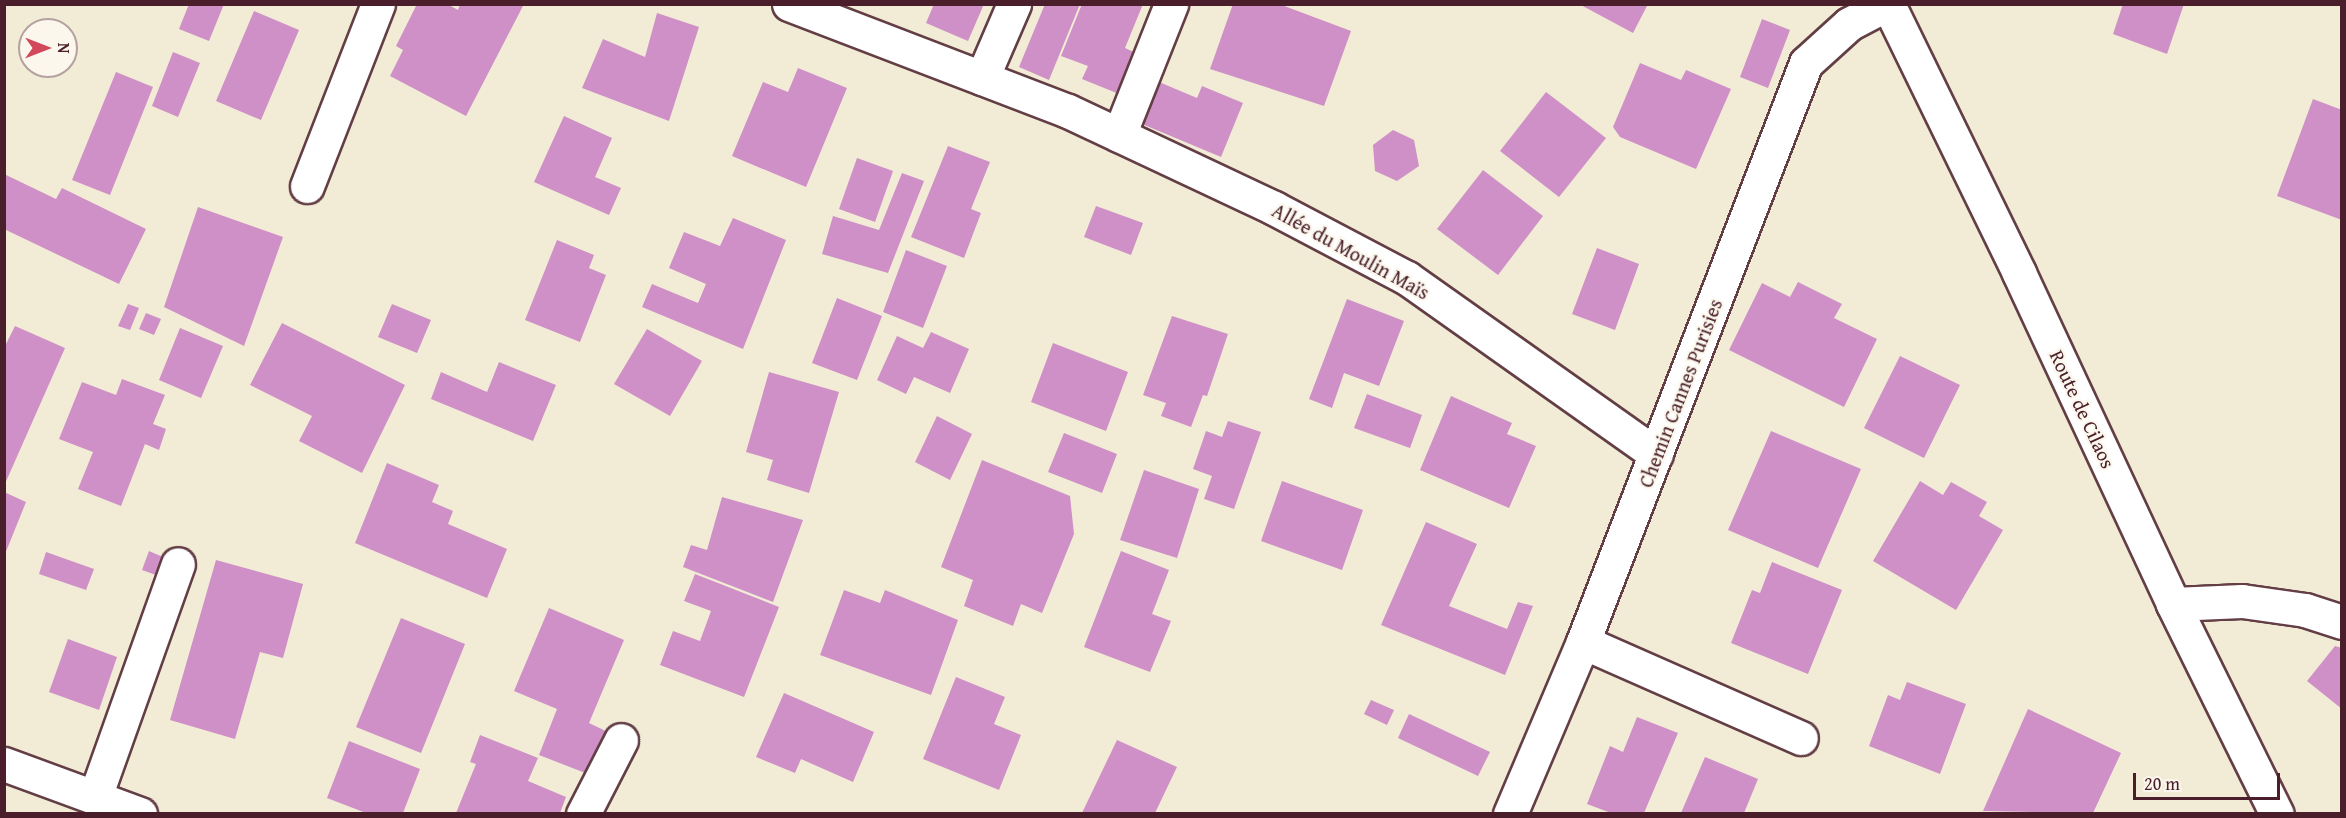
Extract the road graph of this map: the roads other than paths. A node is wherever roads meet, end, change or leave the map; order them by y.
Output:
1 (378, 4) edge
2 (789, 4) edge
3 (1014, 4) edge
4 (1171, 4) edge
5 (1888, 4) edge
6 (981, 78) junction
7 (1119, 135) junction
8 (307, 186) dead end
9 (1656, 453) junction
10 (178, 564) dead end
11 (2173, 604) junction
12 (2342, 622) edge
13 (1583, 642) junction
14 (1801, 738) dead end
15 (621, 740) dead end
16 (4, 764) edge
17 (94, 797) junction
18 (141, 813) edge
19 (583, 813) edge
20 (1510, 813) edge
21 (2277, 813) edge

1 - 8 street
2 - 6 street, Allée du Moulin Maïs
3 - 6 street
4 - 7 street
5 - 9 street, Chemin Cannes Purisies
5 - 11 street, Route de Cilaos
6 - 7 street, Allée du Moulin Maïs
7 - 9 street, Allée du Moulin Maïs
9 - 13 street, Chemin Cannes Purisies
10 - 17 street
11 - 12 street
11 - 21 street, Route de Cilaos
13 - 14 street
13 - 20 street, Chemin Cannes Purisies
15 - 19 street
16 - 17 street
17 - 18 street

